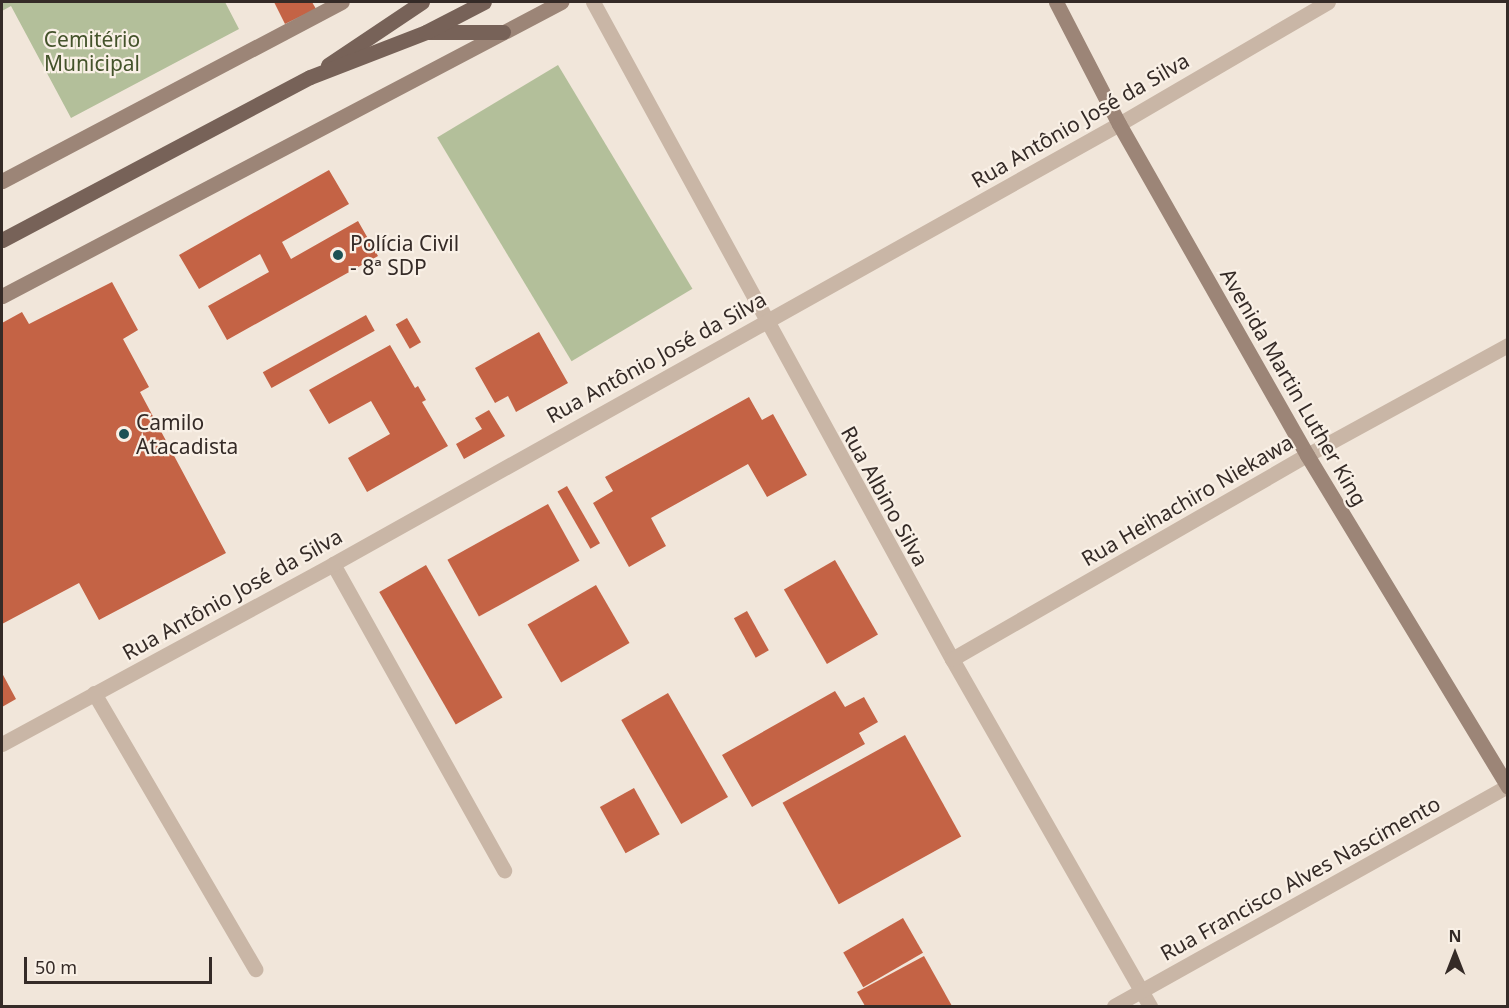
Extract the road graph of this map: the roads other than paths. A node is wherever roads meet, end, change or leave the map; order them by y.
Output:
1 (342, 2) edge
2 (422, 2) edge
3 (484, 2) edge
4 (561, 2) edge
5 (593, 2) edge
6 (1056, 2) edge
7 (1328, 2) edge
8 (426, 32) junction
9 (503, 32) junction
10 (310, 77) junction
11 (1119, 124) junction
12 (2, 181) edge
13 (2, 240) edge
14 (2, 296) edge
15 (764, 320) junction
16 (1508, 345) edge
17 (1307, 455) junction
18 (333, 564) junction
19 (952, 659) junction
20 (94, 693) junction
21 (2, 744) edge
22 (1507, 786) edge
23 (504, 870) dead end
24 (255, 969) dead end
25 (1141, 991) junction
26 (1114, 1006) edge
27 (1150, 1006) edge

1 - 12 street
2 - 10 main road
3 - 8 main road
4 - 9 street
5 - 15 street, Rua Albino Silva
6 - 11 street, Avenida Martin Luther King
7 - 11 street, Rua Antônio José da Silva
8 - 9 main road
8 - 10 main road
9 - 14 street
10 - 13 main road
11 - 15 street, Rua Antônio José da Silva
11 - 17 street, Avenida Martin Luther King
15 - 18 street, Rua Antônio José da Silva
15 - 19 street, Rua Albino Silva
16 - 17 street, Rua Heihachiro Niekawa
17 - 19 street, Rua Heihachiro Niekawa
17 - 22 street, Avenida Martin Luther King
18 - 20 street, Rua Antônio José da Silva
18 - 23 street
19 - 25 street, Rua Albino Silva
20 - 21 street, Rua Antônio José da Silva
20 - 24 street
22 - 25 street, Rua Francisco Alves Nascimento
25 - 26 street, Rua Francisco Alves Nascimento
25 - 27 street, Rua Albino Silva

